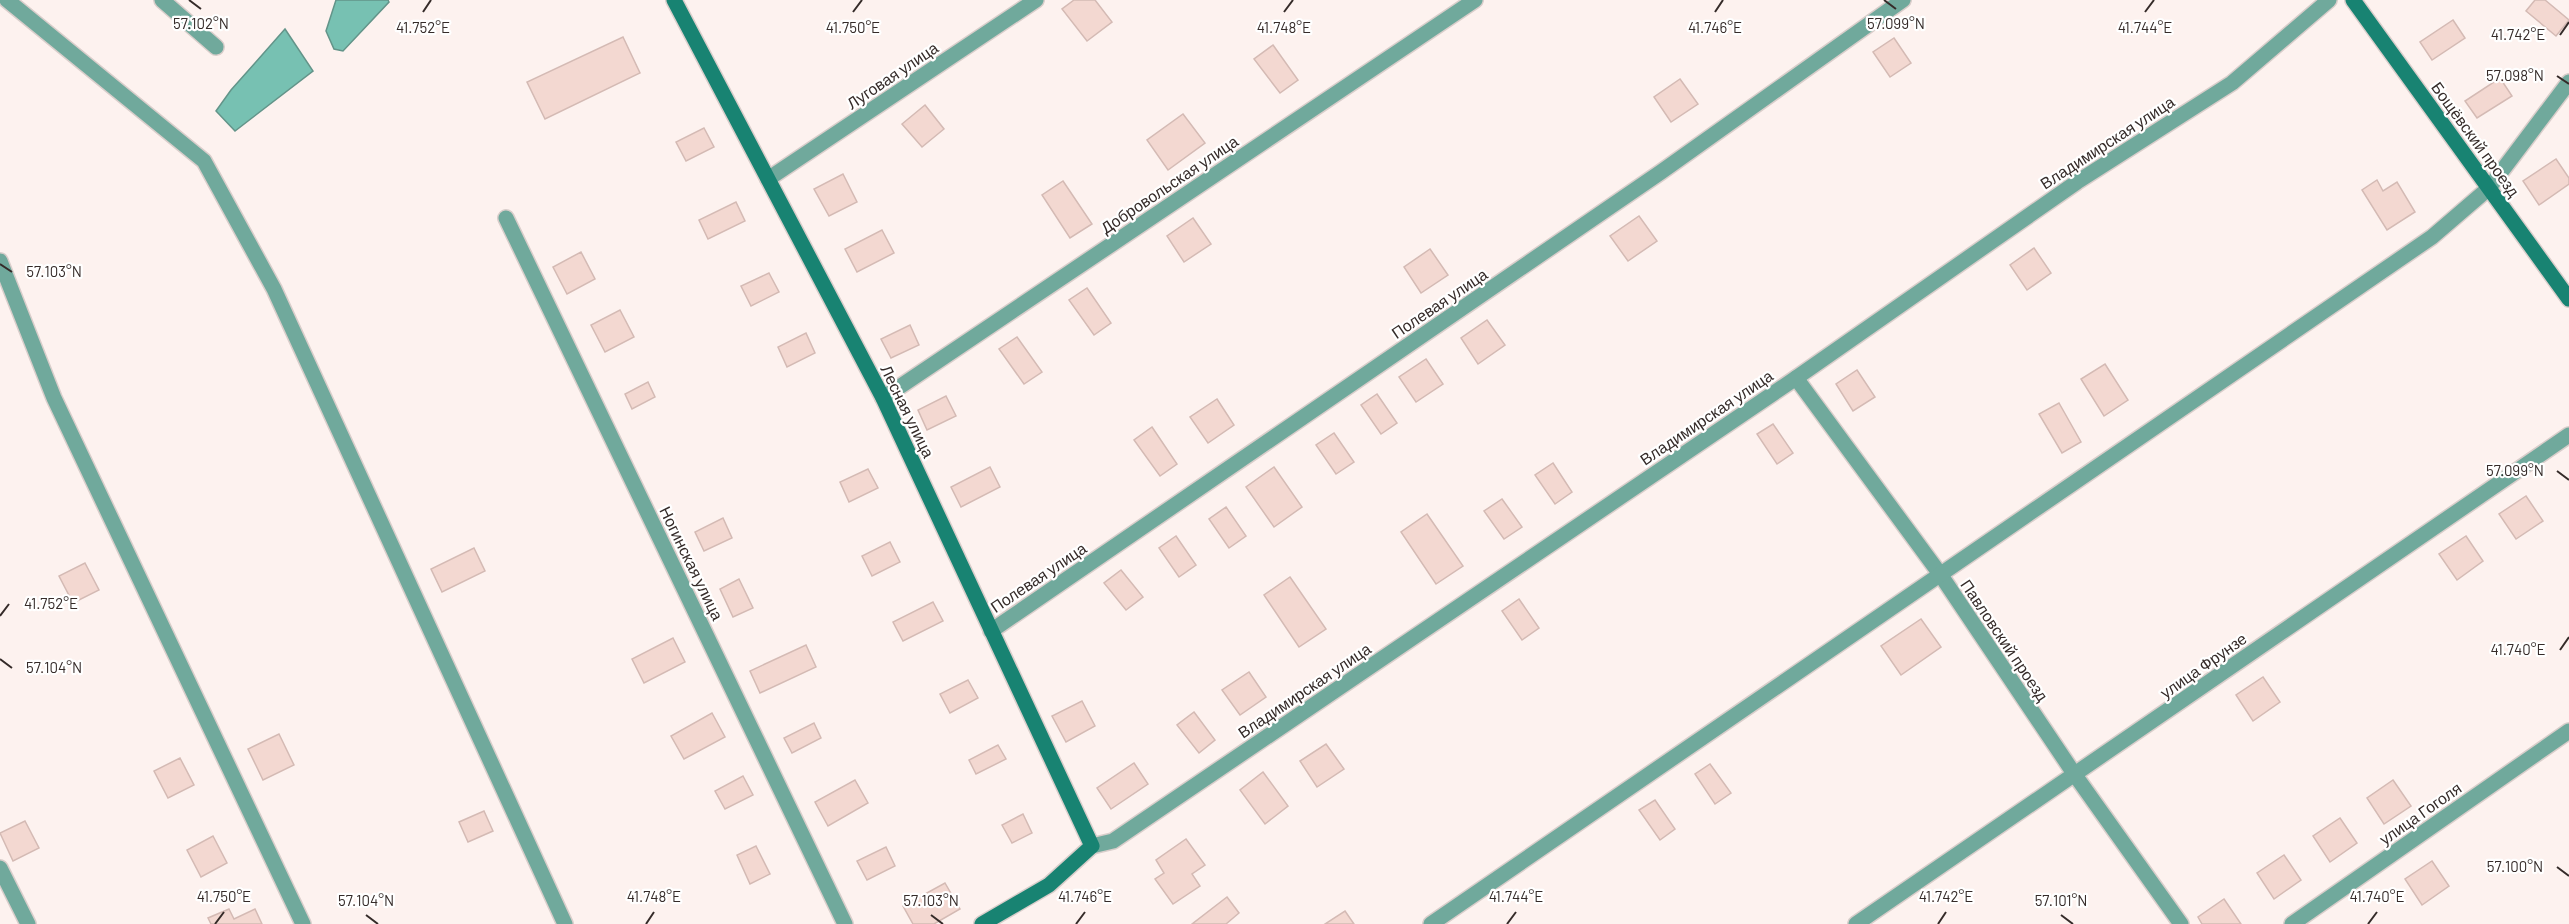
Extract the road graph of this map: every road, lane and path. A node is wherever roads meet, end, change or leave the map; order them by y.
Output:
1 (7, 0) edge
2 (162, 0) edge
3 (674, 0) edge
4 (1036, 0) edge
5 (1474, 0) edge
6 (1903, 0) edge
7 (2330, 0) edge
8 (2353, 0) edge
9 (216, 47) dead end
10 (2569, 82) edge
11 (768, 179) junction
12 (2489, 189) junction
13 (506, 218) dead end
14 (0, 261) edge
15 (2569, 299) edge
16 (1796, 378) junction
17 (883, 398) junction
18 (2569, 435) edge
19 (1940, 574) junction
20 (991, 631) junction
21 (2569, 731) edge
22 (2075, 776) junction
23 (1092, 846) junction
24 (0, 868) edge
25 (28, 924) edge
26 (303, 924) edge
27 (565, 924) edge
28 (845, 924) edge
29 (982, 924) edge
30 (1431, 924) edge
31 (1856, 924) edge
32 (2181, 924) edge
33 (2292, 924) edge

1 - 27 street
2 - 9 street
3 - 11 street, Лесная улица
4 - 11 street, Луговая улица
5 - 17 street, Добровольская улица
6 - 20 street, Полевая улица
7 - 16 street, Владимирская улица
8 - 12 street, Бощёвский проезд
10 - 12 street
11 - 17 street, Лесная улица
12 - 15 street, Бощёвский проезд
12 - 19 street
13 - 28 street, Ногинская улица
14 - 26 street
16 - 19 street, Павловский проезд
16 - 23 street, Владимирская улица
17 - 20 street, Лесная улица
18 - 22 street, улица Фрунзе
19 - 22 street, Павловский проезд
19 - 30 street
20 - 23 street, Лесная улица
21 - 33 street, улица Гоголя
22 - 31 street, улица Фрунзе
22 - 32 street, Павловский проезд
23 - 29 street
24 - 25 street

